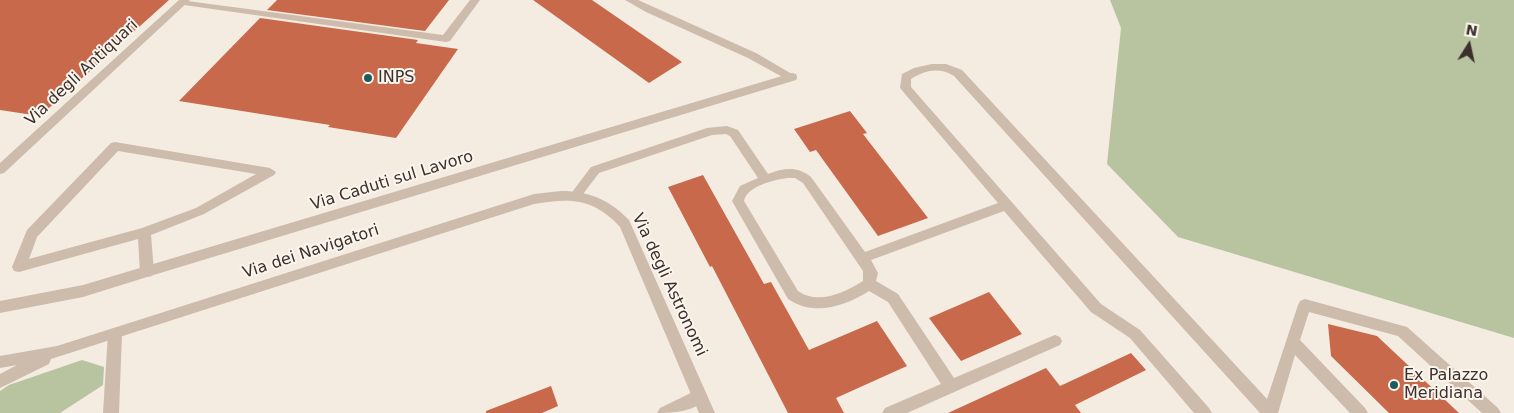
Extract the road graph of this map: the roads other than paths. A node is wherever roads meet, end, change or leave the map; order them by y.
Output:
1 (475, 0) edge
2 (630, 0) edge
3 (185, 1) edge
4 (0, 170) edge
5 (766, 180) junction
6 (576, 195) junction
7 (1007, 204) junction
8 (144, 232) junction
9 (862, 258) junction
10 (147, 272) junction
11 (869, 284) junction
12 (0, 307) edge
13 (115, 334) junction
14 (1055, 341) dead end
15 (1292, 342) junction
16 (57, 352) junction
17 (0, 362) edge
18 (0, 381) edge
19 (951, 386) junction
20 (699, 396) junction
21 (111, 413) edge
22 (665, 413) edge
23 (707, 413) edge
24 (890, 413) edge
25 (1204, 413) edge
26 (1270, 413) edge
27 (1360, 413) edge
28 (1493, 413) edge

1 - 3 street
2 - 10 street, Via Caduti sul Lavoro
3 - 4 street, Via degli Antiquari
5 - 6 street
5 - 9 street
5 - 11 street
6 - 13 street, Via dei Navigatori
6 - 20 street, Via degli Astronomi
7 - 9 street
7 - 25 street
7 - 26 street
8 - 8 street
8 - 10 street
9 - 11 street
10 - 12 street, Via Caduti sul Lavoro
11 - 19 street
13 - 16 street, Via dei Navigatori
13 - 21 street
14 - 19 street
15 - 26 street
15 - 27 street
15 - 28 street
16 - 17 street, Via dei Navigatori
16 - 18 street, Via dei Navigatori
19 - 24 street
20 - 22 street
20 - 23 street, Via degli Astronomi

